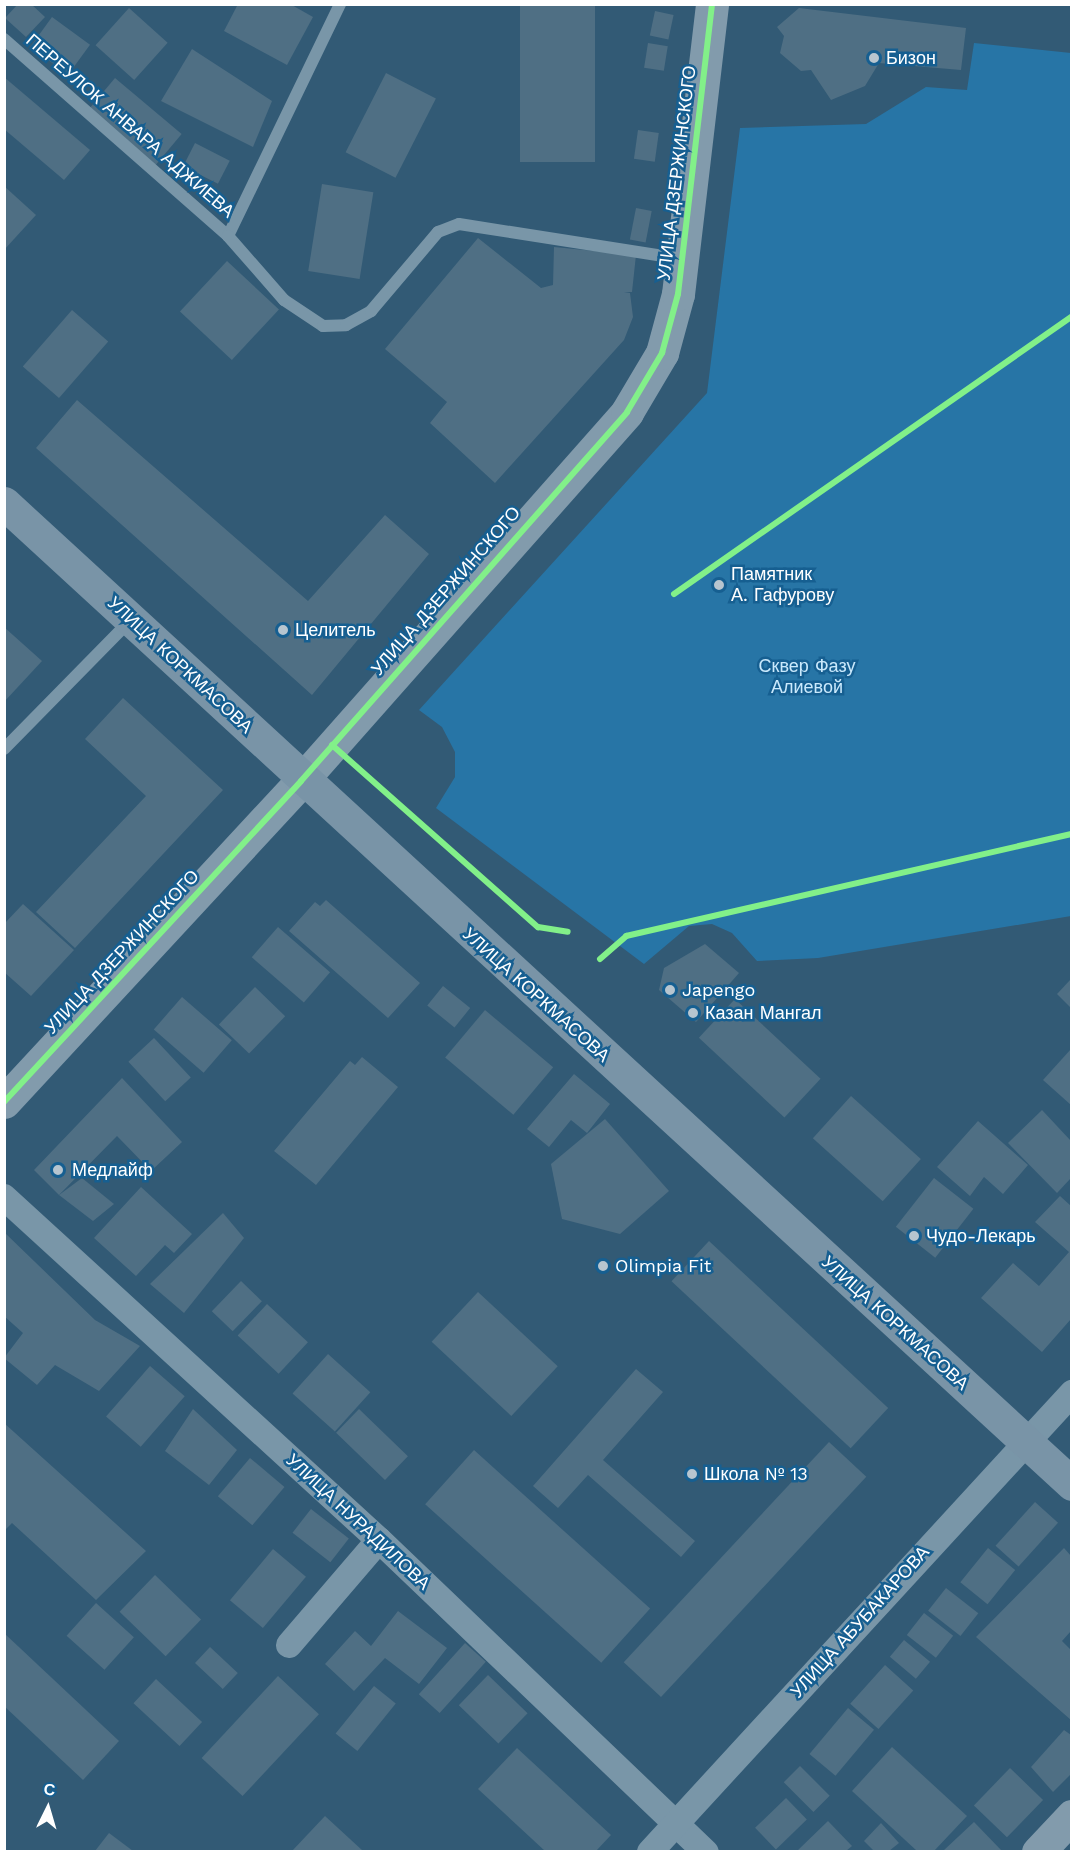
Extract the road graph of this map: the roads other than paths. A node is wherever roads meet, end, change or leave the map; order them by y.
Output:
1 (340, 4) edge
2 (712, 4) edge
3 (4, 39) edge
4 (228, 236) junction
5 (682, 259) junction
6 (4, 503) edge
7 (133, 620) junction
8 (4, 749) edge
9 (301, 781) junction
10 (4, 1102) edge
11 (4, 1197) edge
12 (1071, 1393) edge
13 (1026, 1442) junction
14 (1071, 1484) edge
15 (379, 1540) junction
16 (289, 1645) dead end
17 (1071, 1816) edge
18 (676, 1825) junction
19 (650, 1851) edge
20 (706, 1851) edge
21 (1038, 1851) edge

1 - 4 lane, ПЕРЕУЛОК АНВАРА АДЖИЕВА
2 - 5 street, УЛИЦА ДЗЕРЖИНСКОГО
3 - 4 lane, ПЕРЕУЛОК АНВАРА АДЖИЕВА
4 - 5 lane
5 - 9 street, УЛИЦА ДЗЕРЖИНСКОГО
6 - 7 main road, УЛИЦА КОРКМАСОВА
7 - 8 lane
7 - 9 main road, УЛИЦА КОРКМАСОВА
9 - 10 street, УЛИЦА ДЗЕРЖИНСКОГО
9 - 13 main road, УЛИЦА КОРКМАСОВА
11 - 15 street, УЛИЦА НУРАДИЛОВА
12 - 13 street, УЛИЦА АБУБАКАРОВА
13 - 14 main road, УЛИЦА КОРКМАСОВА
13 - 18 street, УЛИЦА АБУБАКАРОВА
15 - 16 street
15 - 18 street, УЛИЦА НУРАДИЛОВА
17 - 21 street
18 - 19 street, УЛИЦА АБУБАКАРОВА
18 - 20 street, УЛИЦА НУРАДИЛОВА

